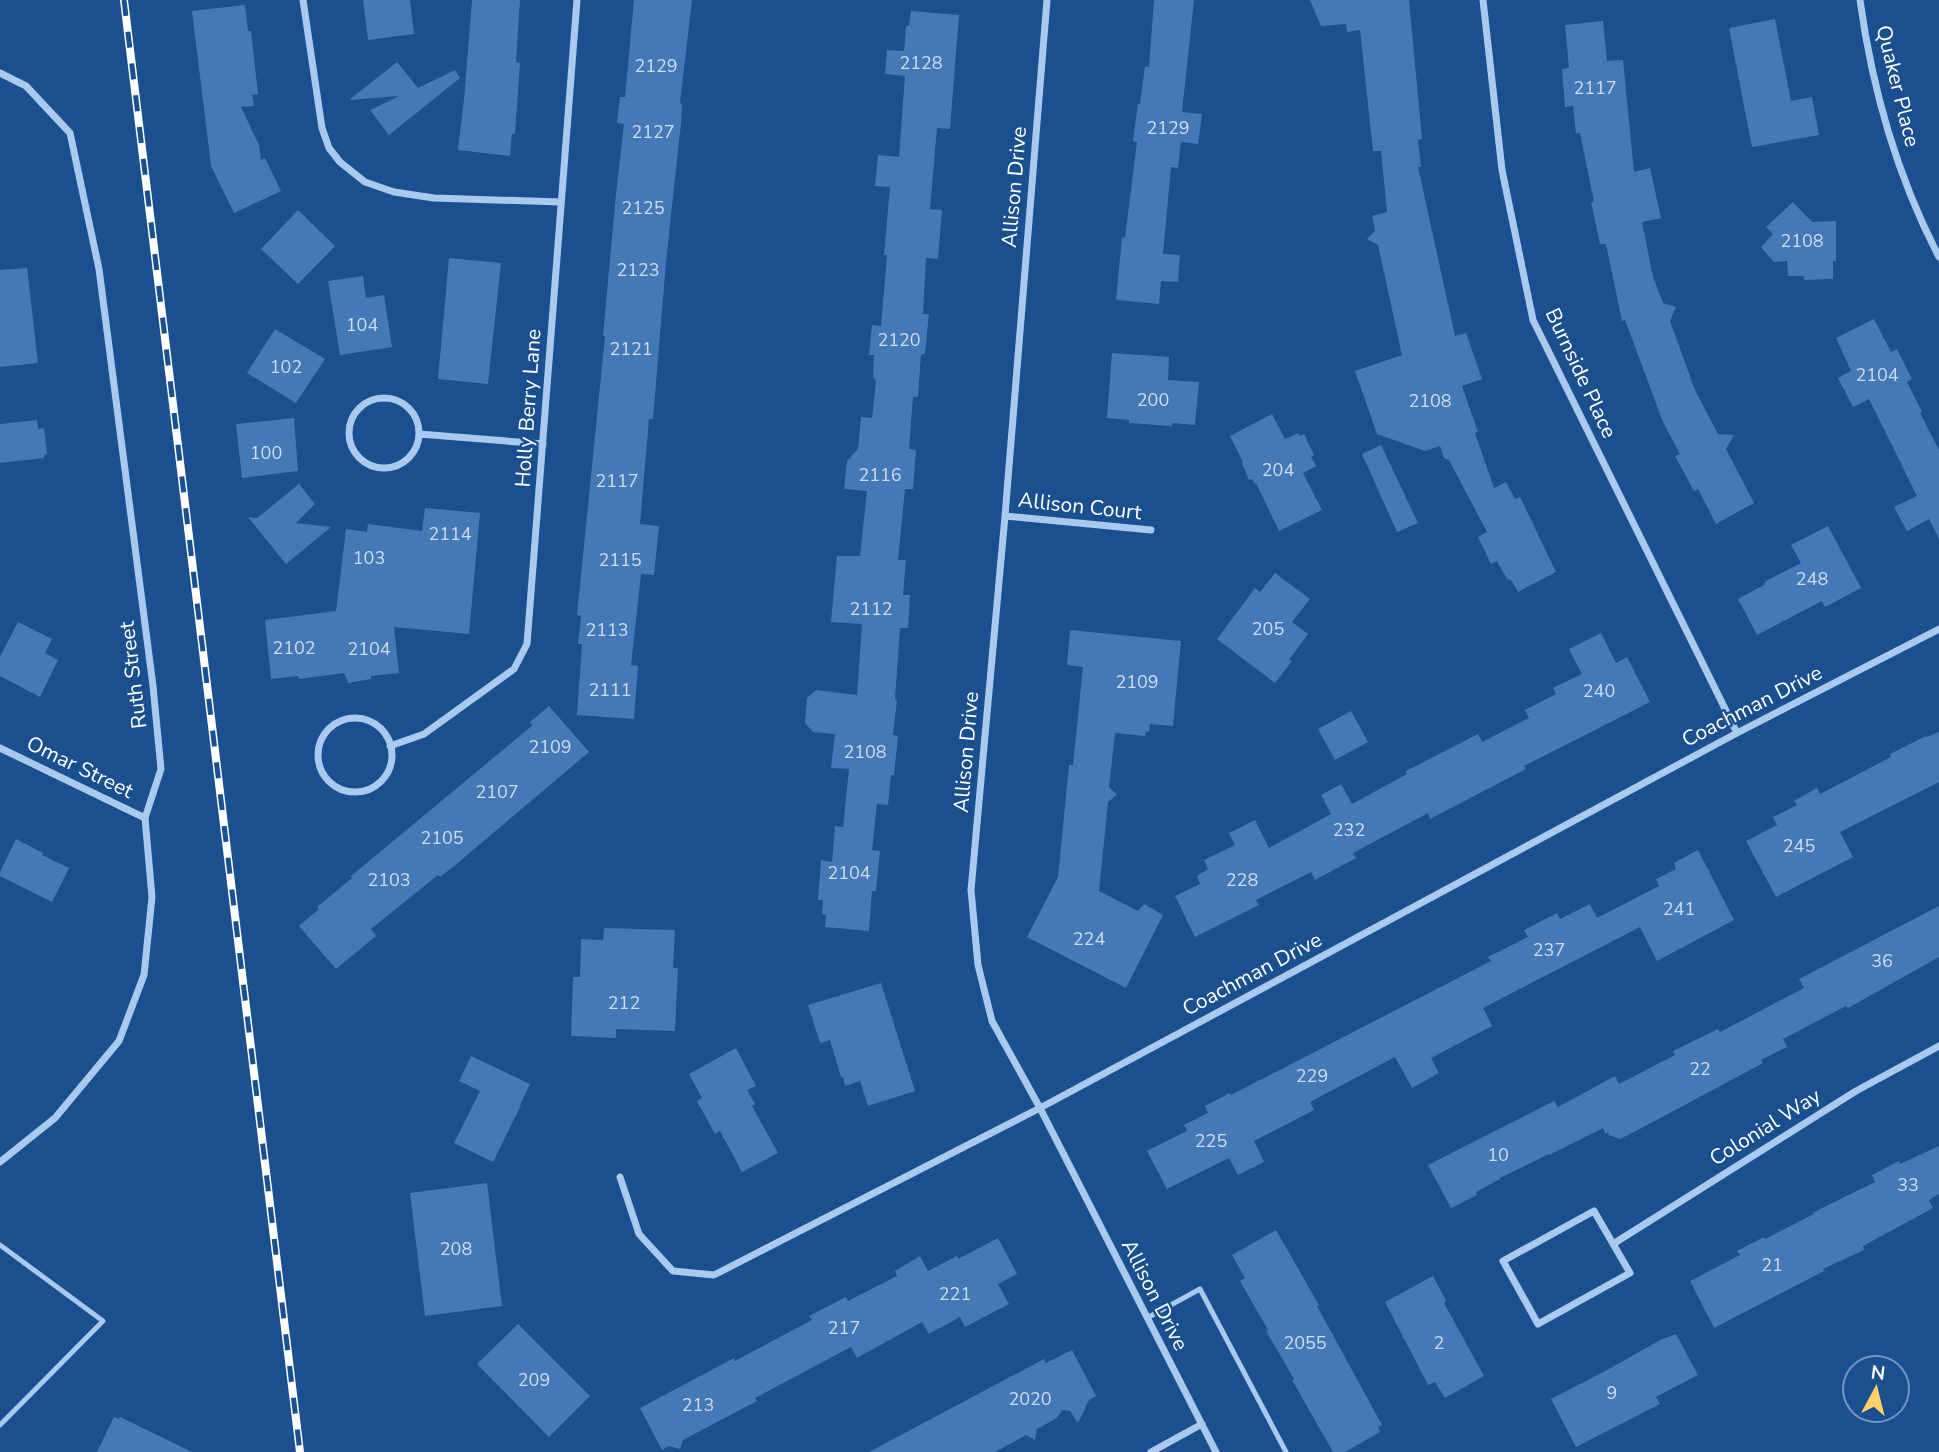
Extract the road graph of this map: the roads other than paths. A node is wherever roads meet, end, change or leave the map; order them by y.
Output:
1 (303, 0) edge
2 (578, 0) edge
3 (1047, 0) edge
4 (1483, 0) edge
5 (1860, 0) edge
6 (0, 73) edge
7 (561, 202) junction
8 (1939, 257) edge
9 (419, 434) junction
10 (543, 444) junction
11 (1005, 516) junction
12 (1151, 530) dead end
13 (1939, 629) edge
14 (1737, 733) junction
15 (390, 746) junction
16 (0, 748) edge
17 (145, 818) junction
18 (1939, 1046) edge
19 (1040, 1108) junction
20 (0, 1162) edge
21 (620, 1177) dead end
22 (1613, 1244) junction
23 (0, 1245) edge
24 (1147, 1318) junction
25 (1202, 1424) junction
26 (0, 1425) edge
27 (1151, 1452) edge
28 (1216, 1452) edge
29 (1286, 1452) edge

1 - 7 street
2 - 7 street, Holly Berry Lane
3 - 11 street, Allison Drive
4 - 14 street, Burnside Place
5 - 8 street, Quaker Place
6 - 17 street, Ruth Street
7 - 10 street, Holly Berry Lane
9 - 9 street
9 - 10 street
10 - 15 street, Holly Berry Lane
11 - 12 street, Allison Court
11 - 19 street, Allison Drive
13 - 14 street, Coachman Drive
14 - 19 street, Coachman Drive
15 - 15 street
16 - 17 street, Omar Street
17 - 20 street, Ruth Street
18 - 22 street, Colonial Way
19 - 21 street, Coachman Drive
19 - 24 street, Allison Drive
22 - 22 street
23 - 26 lane
24 - 25 street, Allison Drive
24 - 29 lane
25 - 27 street
25 - 28 street, Allison Drive

